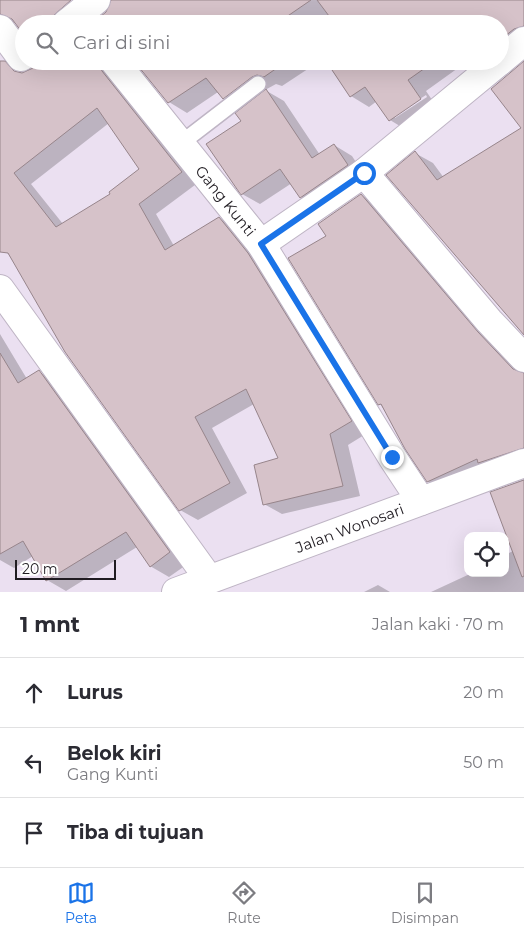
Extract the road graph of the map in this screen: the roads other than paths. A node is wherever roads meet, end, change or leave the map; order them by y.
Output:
1 (0, 29) edge
2 (524, 41) edge
3 (15, 49) edge
4 (509, 54) edge
5 (121, 70) edge
6 (489, 70) edge
7 (258, 84) dead end
8 (180, 144) junction
9 (364, 173) junction
10 (261, 244) junction
11 (0, 289) edge
12 (524, 358) edge
13 (524, 463) edge
14 (421, 501) junction
15 (209, 579) junction
16 (176, 592) edge

1 - 3 main road
2 - 4 main road
5 - 8 main road, Gang Kunti
6 - 9 main road
7 - 8 lane
8 - 10 main road, Gang Kunti
9 - 10 main road
9 - 12 main road
10 - 14 main road, Gang Kunti
11 - 15 main road
13 - 14 main road, Jalan Wonosari
14 - 15 main road, Jalan Wonosari
15 - 16 main road, Jalan Wonosari

